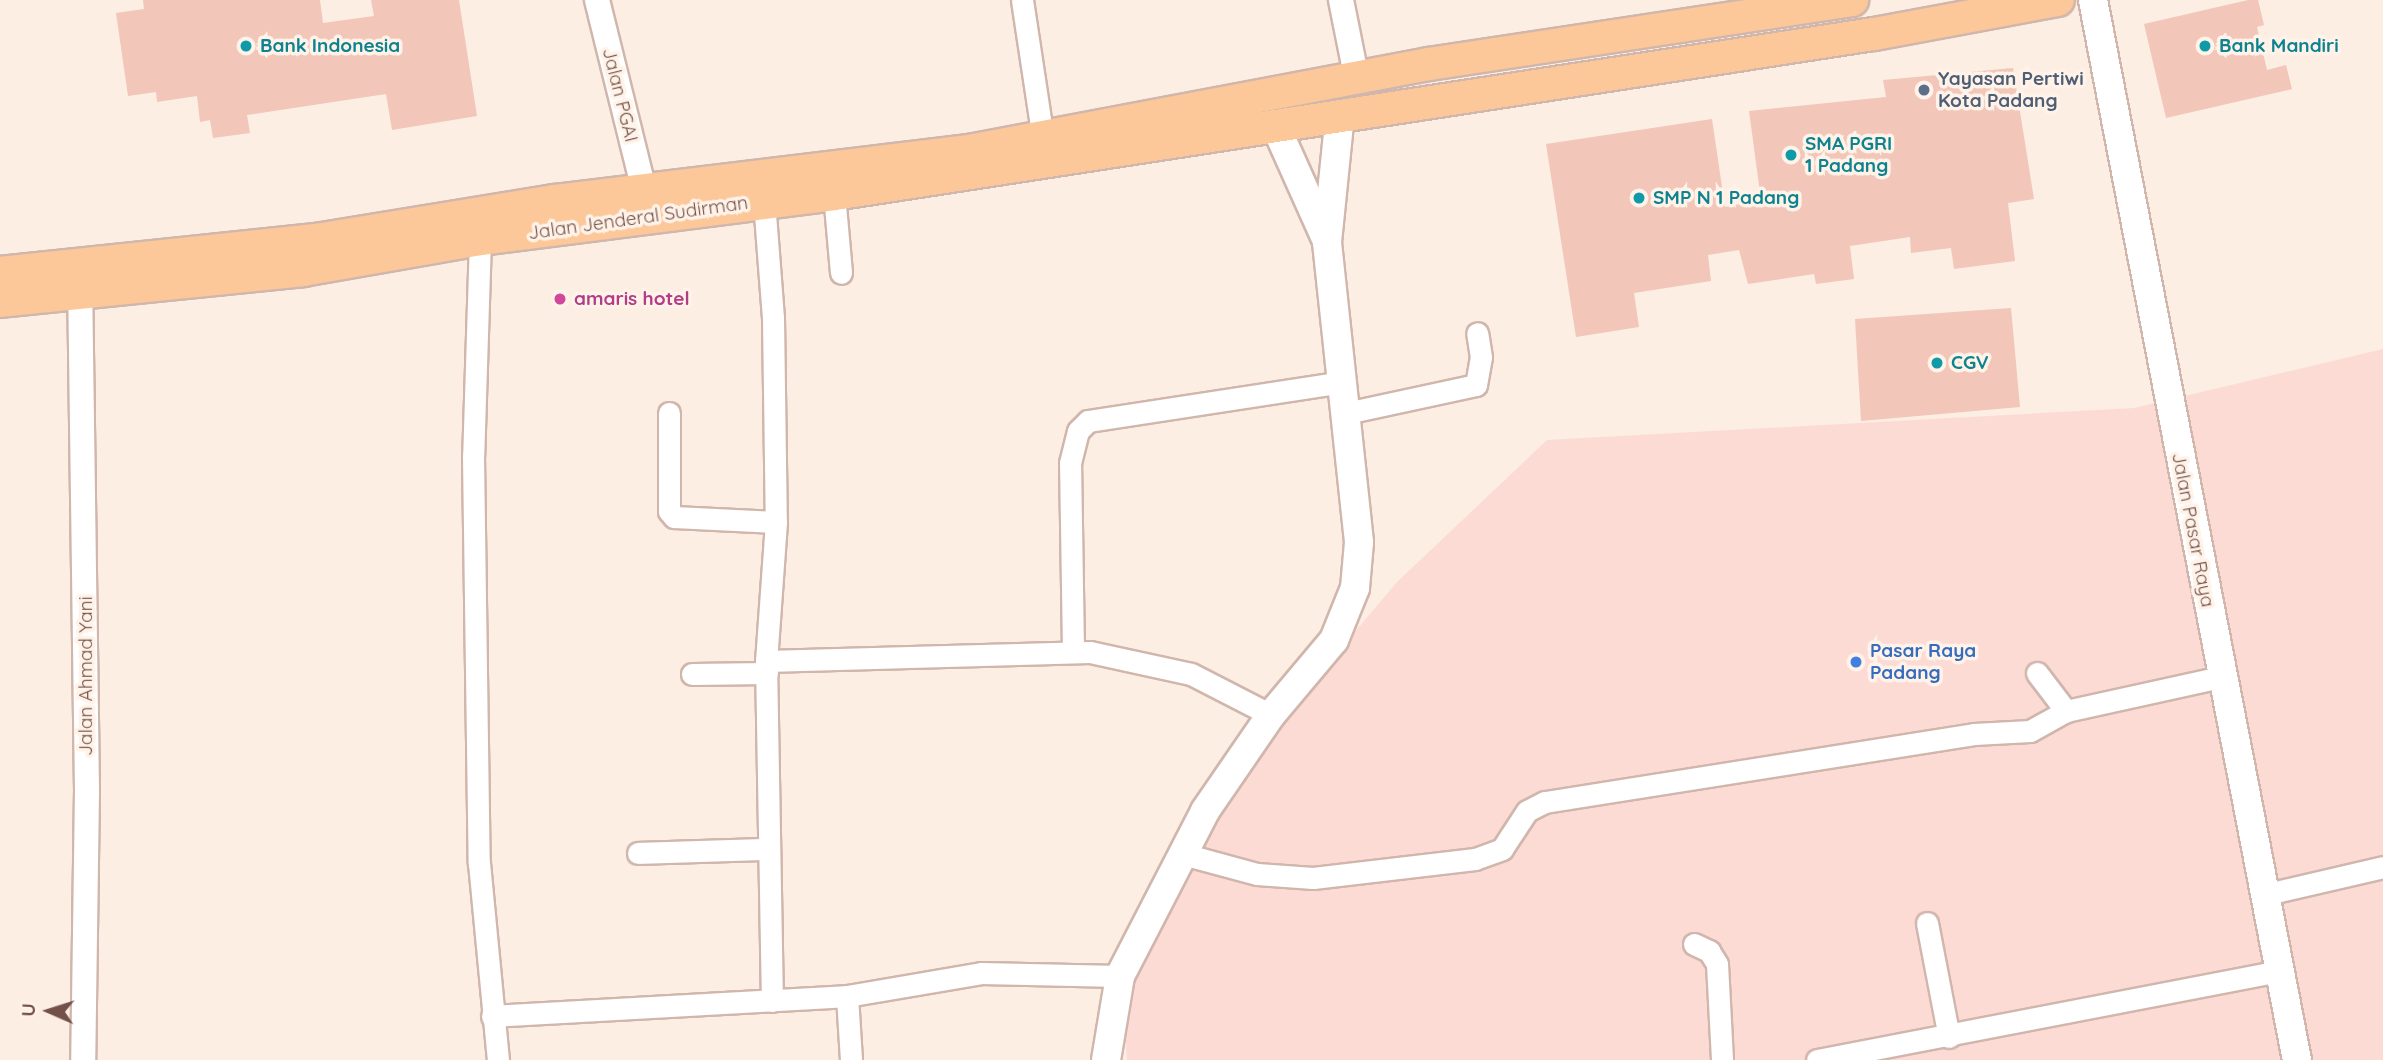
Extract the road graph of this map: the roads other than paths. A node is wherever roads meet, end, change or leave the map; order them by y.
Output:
1 (597, 0) edge
2 (1022, 0) edge
3 (1341, 0) edge
4 (1852, 0) edge
5 (2058, 0) edge
6 (2093, 0) edge
7 (1357, 80) junction
8 (1340, 115) junction
9 (1276, 127) junction
10 (1043, 138) junction
11 (644, 190) junction
12 (834, 194) junction
13 (764, 201) junction
14 (480, 239) junction
15 (1327, 242) junction
16 (841, 273) dead end
17 (0, 274) edge
18 (80, 279) junction
19 (0, 301) edge
20 (1477, 333) dead end
21 (1343, 382) junction
22 (669, 413) dead end
23 (1346, 413) junction
24 (776, 522) junction
25 (1073, 652) junction
26 (767, 667) junction
27 (2037, 673) dead end
28 (692, 674) dead end
29 (2225, 676) junction
30 (2066, 710) junction
31 (1271, 715) junction
32 (768, 849) junction
33 (638, 853) dead end
34 (1183, 854) junction
35 (2383, 867) edge
36 (2267, 894) junction
37 (1927, 923) dead end
38 (1694, 944) dead end
39 (2280, 971) junction
40 (1120, 976) junction
41 (847, 996) junction
42 (772, 1001) junction
43 (492, 1016) junction
44 (1949, 1037) junction
45 (83, 1060) edge
46 (498, 1060) edge
47 (852, 1060) edge
48 (1106, 1060) edge
49 (1722, 1060) edge
50 (1817, 1060) edge
51 (2297, 1060) edge

1 - 11 street, Jalan PGAI
2 - 10 street
3 - 7 street
4 - 7 main road
5 - 8 main road, Jalan Jenderal Sudirman
6 - 29 main road, Jalan Pasar Raya
7 - 10 main road
8 - 9 main road, Jalan Jenderal Sudirman
8 - 15 main road
9 - 12 main road, Jalan Jenderal Sudirman
9 - 15 main road
10 - 11 main road
11 - 18 main road
12 - 13 main road, Jalan Jenderal Sudirman
12 - 16 street
13 - 14 main road, Jalan Jenderal Sudirman
13 - 24 street
14 - 18 main road, Jalan Jenderal Sudirman
14 - 43 street
15 - 21 main road
17 - 18 main road, Jalan Jenderal Sudirman
18 - 19 main road, Jalan Jenderal Sudirman
18 - 45 street, Jalan Ahmad Yani
20 - 23 street
21 - 23 main road
21 - 25 street
22 - 24 street
23 - 31 main road
24 - 26 street
25 - 26 street
25 - 31 street
26 - 28 street
26 - 32 street
27 - 30 street
29 - 30 street
29 - 36 main road, Jalan Pasar Raya
30 - 34 street
31 - 34 main road
32 - 33 street
32 - 42 street
34 - 40 main road
35 - 36 street
36 - 39 main road, Jalan Pasar Raya
37 - 44 street
38 - 49 street
39 - 44 street
39 - 51 main road, Jalan Pasar Raya
40 - 41 street
40 - 48 main road
41 - 42 street
41 - 47 street
42 - 43 street
43 - 46 street
44 - 50 street

